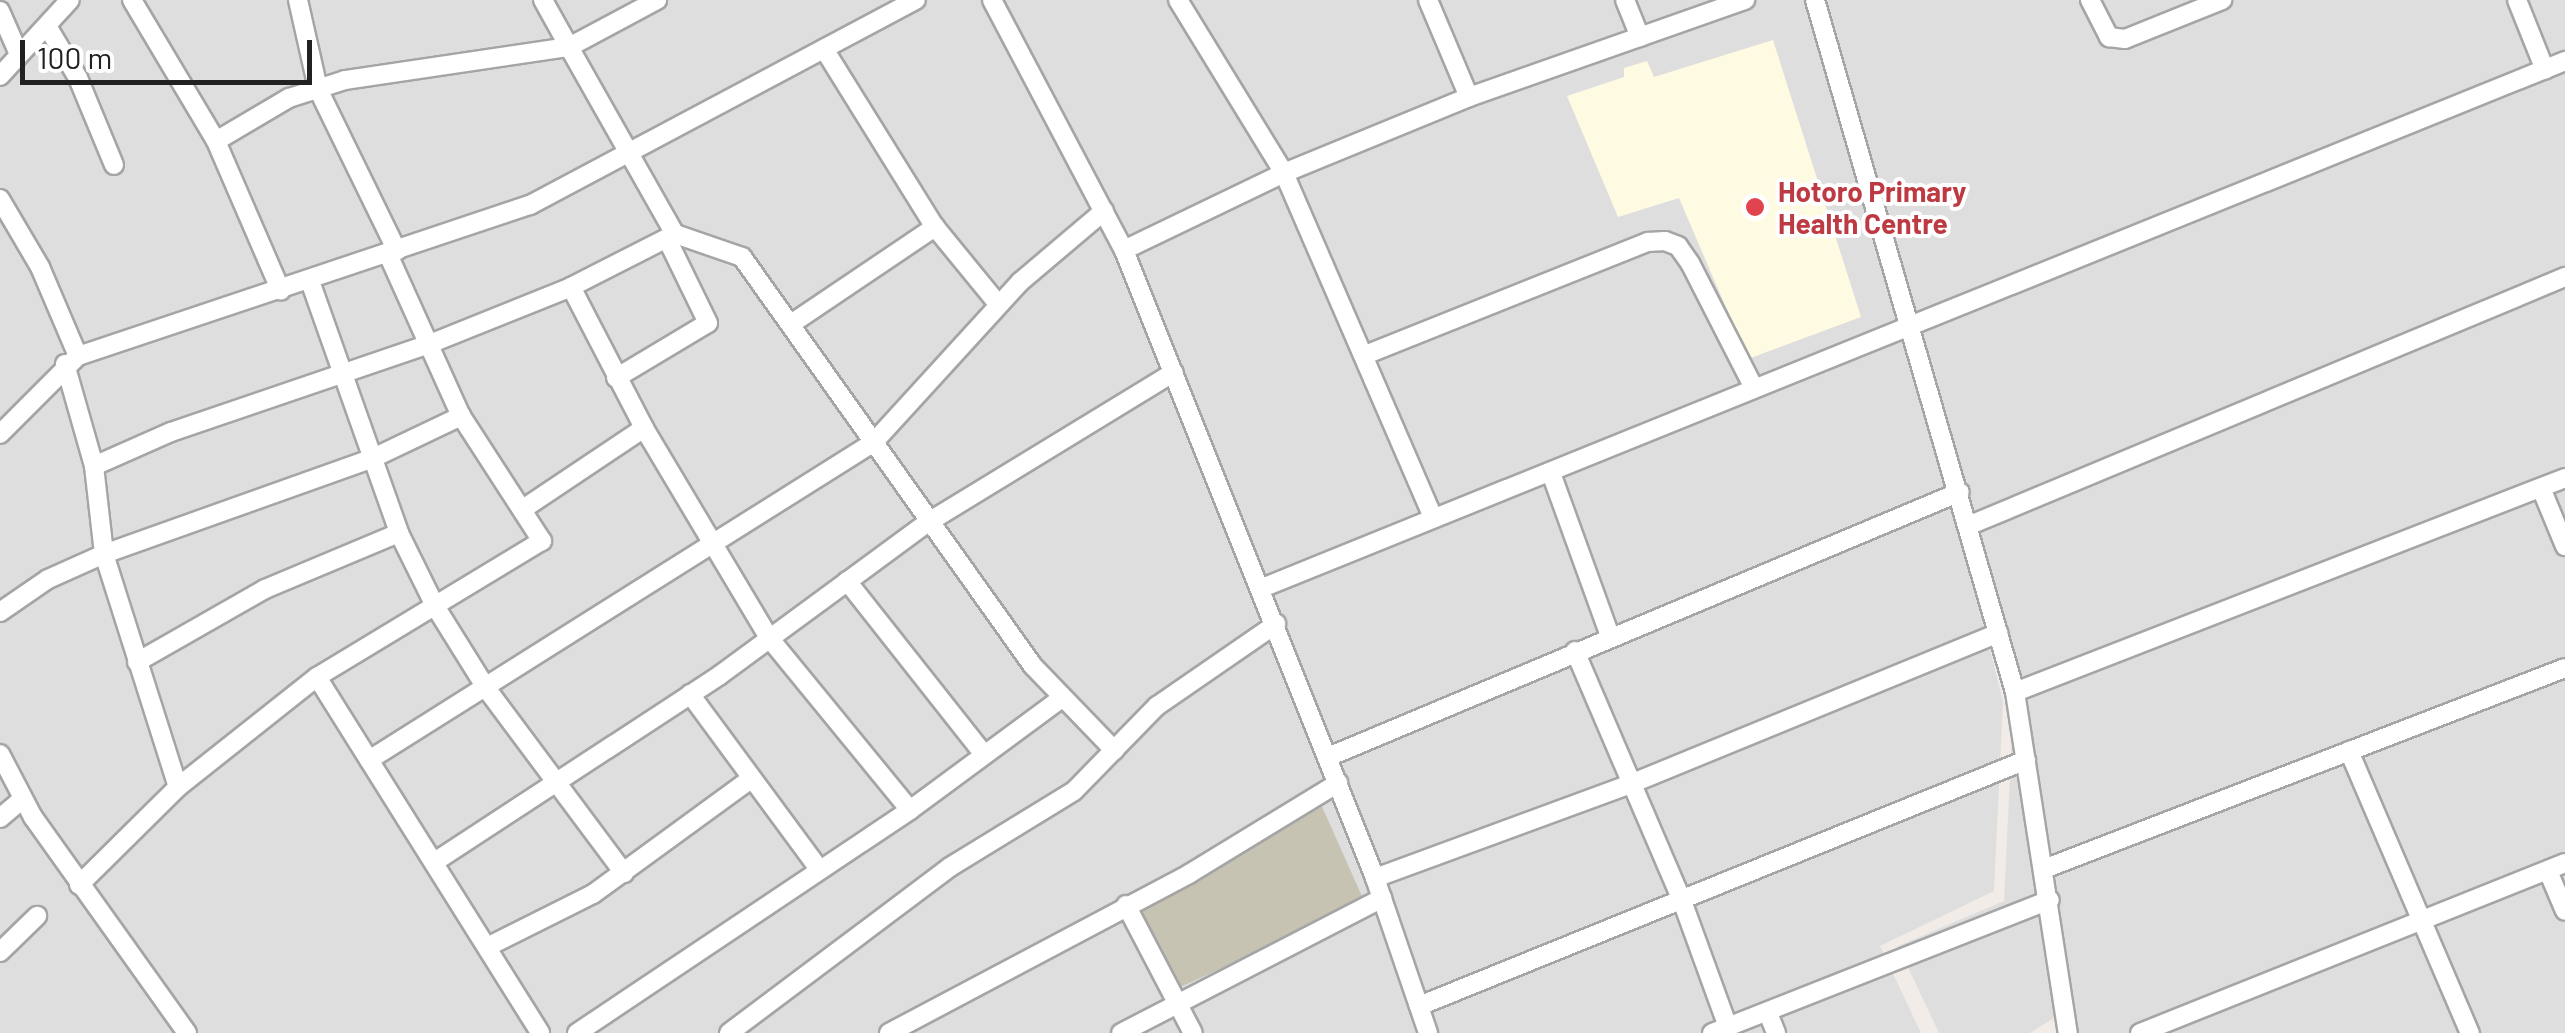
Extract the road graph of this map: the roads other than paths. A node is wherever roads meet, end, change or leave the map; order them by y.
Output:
1 (70, 0) edge
2 (132, 0) edge
3 (298, 0) edge
4 (543, 0) edge
5 (657, 0) edge
6 (916, 0) edge
7 (992, 0) edge
8 (1178, 0) edge
9 (1428, 0) edge
10 (1625, 0) edge
11 (1745, 0) edge
12 (1815, 0) edge
13 (2090, 0) edge
14 (2222, 0) edge
15 (2516, 0) edge
16 (0, 11) edge
17 (46, 26) junction
18 (1640, 37) junction
19 (569, 47) junction
20 (824, 50) junction
21 (18, 52) junction
22 (2565, 61) edge
23 (2545, 70) junction
24 (0, 76) edge
25 (318, 89) junction
26 (1470, 96) junction
27 (216, 141) junction
28 (631, 151) junction
29 (114, 165) dead end
30 (1284, 174) junction
31 (0, 198) edge
32 (1104, 211) junction
33 (935, 227) junction
34 (671, 236) junction
35 (1124, 250) junction
36 (392, 252) junction
37 (2565, 276) edge
38 (310, 281) junction
39 (570, 287) junction
40 (281, 291) junction
41 (998, 304) junction
42 (791, 324) junction
43 (1912, 330) junction
44 (432, 344) junction
45 (1365, 356) junction
46 (72, 360) junction
47 (1174, 372) junction
48 (343, 376) junction
49 (616, 378) junction
50 (1753, 386) junction
51 (461, 416) junction
52 (644, 428) junction
53 (0, 434) edge
54 (874, 442) junction
55 (372, 459) junction
56 (94, 466) junction
57 (1550, 473) junction
58 (2565, 478) edge
59 (2542, 488) junction
60 (1960, 492) junction
61 (526, 507) junction
62 (1433, 517) junction
63 (928, 523) junction
64 (1970, 525) junction
65 (400, 533) junction
66 (2565, 546) edge
67 (714, 547) junction
68 (104, 554) junction
69 (846, 581) junction
70 (1262, 588) junction
71 (435, 606) junction
72 (0, 612) edge
73 (1276, 624) junction
74 (1998, 633) junction
75 (1610, 636) junction
76 (770, 639) junction
77 (1575, 651) junction
78 (137, 662) junction
79 (2565, 668) edge
80 (316, 677) junction
81 (486, 688) junction
82 (2014, 692) junction
83 (690, 694) junction
84 (1062, 698) junction
85 (1114, 750) junction
86 (2350, 751) junction
87 (983, 753) junction
88 (0, 754) edge
89 (1328, 757) junction
90 (369, 760) junction
91 (2026, 760) junction
92 (558, 777) junction
93 (748, 781) junction
94 (1338, 783) junction
95 (1633, 783) junction
96 (178, 787) junction
97 (23, 799) junction
98 (910, 810) junction
99 (0, 818) edge
100 (436, 862) junction
101 (2557, 867) edge
102 (820, 869) junction
103 (2044, 869) junction
104 (624, 873) junction
105 (1375, 878) junction
106 (79, 885) junction
107 (1382, 898) junction
108 (1682, 898) junction
109 (2050, 900) junction
110 (1126, 905) junction
111 (2565, 911) edge
112 (36, 916) dead end
113 (2424, 918) junction
114 (491, 945) junction
115 (0, 952) edge
116 (1179, 1004) junction
117 (1420, 1006) junction
118 (1768, 1013) junction
119 (1720, 1030) edge
120 (187, 1033) edge
121 (540, 1033) edge
122 (576, 1033) edge
123 (729, 1033) edge
124 (889, 1033) edge
125 (1121, 1033) edge
126 (1193, 1033) edge
127 (1428, 1033) edge
128 (1776, 1033) edge
129 (2068, 1033) edge
130 (2140, 1033) edge
131 (2470, 1033) edge

1 - 17 street
2 - 27 street
3 - 25 street
4 - 19 street
5 - 19 street
6 - 20 street
7 - 32 street
8 - 30 street
9 - 26 street
10 - 18 street
11 - 18 street
12 - 43 street
13 - 14 street
15 - 23 street
16 - 21 street
17 - 21 street
17 - 29 street
18 - 26 street
19 - 25 street
19 - 28 street
20 - 28 street
20 - 33 street
21 - 24 street
22 - 23 street
23 - 43 street
25 - 27 street
25 - 36 street
26 - 30 street
27 - 40 street
28 - 34 street
28 - 36 street
30 - 35 street
30 - 45 street
31 - 46 street
32 - 35 street
32 - 41 street
33 - 41 street
33 - 42 street
34 - 39 street
34 - 42 street
34 - 49 street
35 - 47 street
36 - 38 street
36 - 44 street
37 - 64 street
38 - 40 street
38 - 48 street
39 - 44 street
39 - 49 street
40 - 46 street
41 - 54 street
42 - 54 street
43 - 50 street
43 - 60 street
44 - 48 street
44 - 51 street
45 - 50 street
45 - 62 street
46 - 53 street
46 - 56 street
47 - 63 street
47 - 70 street
48 - 55 street
48 - 56 street
49 - 52 street
50 - 57 street
51 - 55 street
51 - 61 street
52 - 61 street
52 - 67 street
54 - 63 street
54 - 67 street
55 - 65 street
55 - 68 street
56 - 68 street
57 - 62 street
57 - 75 street
58 - 59 street
59 - 66 street
59 - 82 street
60 - 64 street
60 - 75 street
61 - 71 street
62 - 70 street
63 - 69 street
63 - 84 street
64 - 74 street
65 - 71 street
65 - 78 street
67 - 76 street
67 - 81 street
68 - 72 street
68 - 78 street
69 - 76 street
69 - 87 street
70 - 73 street
71 - 80 street
71 - 81 street
73 - 85 street
73 - 89 street
74 - 82 street
74 - 95 street
75 - 77 street
76 - 83 street
76 - 98 street
77 - 89 street
77 - 95 street
78 - 96 street
79 - 86 street
80 - 90 street
80 - 96 street
81 - 90 street
81 - 92 street
82 - 91 street
83 - 92 street
83 - 93 street
84 - 85 street
84 - 87 street
85 - 123 street
86 - 103 street
86 - 113 street
87 - 98 street
88 - 97 street
89 - 94 street
90 - 100 street
91 - 103 street
91 - 108 street
92 - 100 street
92 - 104 street
93 - 102 street
93 - 104 street
94 - 105 street
94 - 110 street
95 - 105 street
95 - 108 street
96 - 106 street
97 - 99 street
97 - 106 street
98 - 102 street
100 - 114 street
101 - 111 street
101 - 113 street
102 - 122 street
103 - 109 street
104 - 114 street
105 - 107 street
106 - 120 street
107 - 116 street
107 - 117 street
108 - 117 street
108 - 119 street
109 - 118 street
109 - 129 street
110 - 116 street
110 - 124 street
112 - 115 street
113 - 130 street
113 - 131 street
114 - 121 street
116 - 125 street
116 - 126 street
117 - 127 street
118 - 119 street
118 - 128 street

